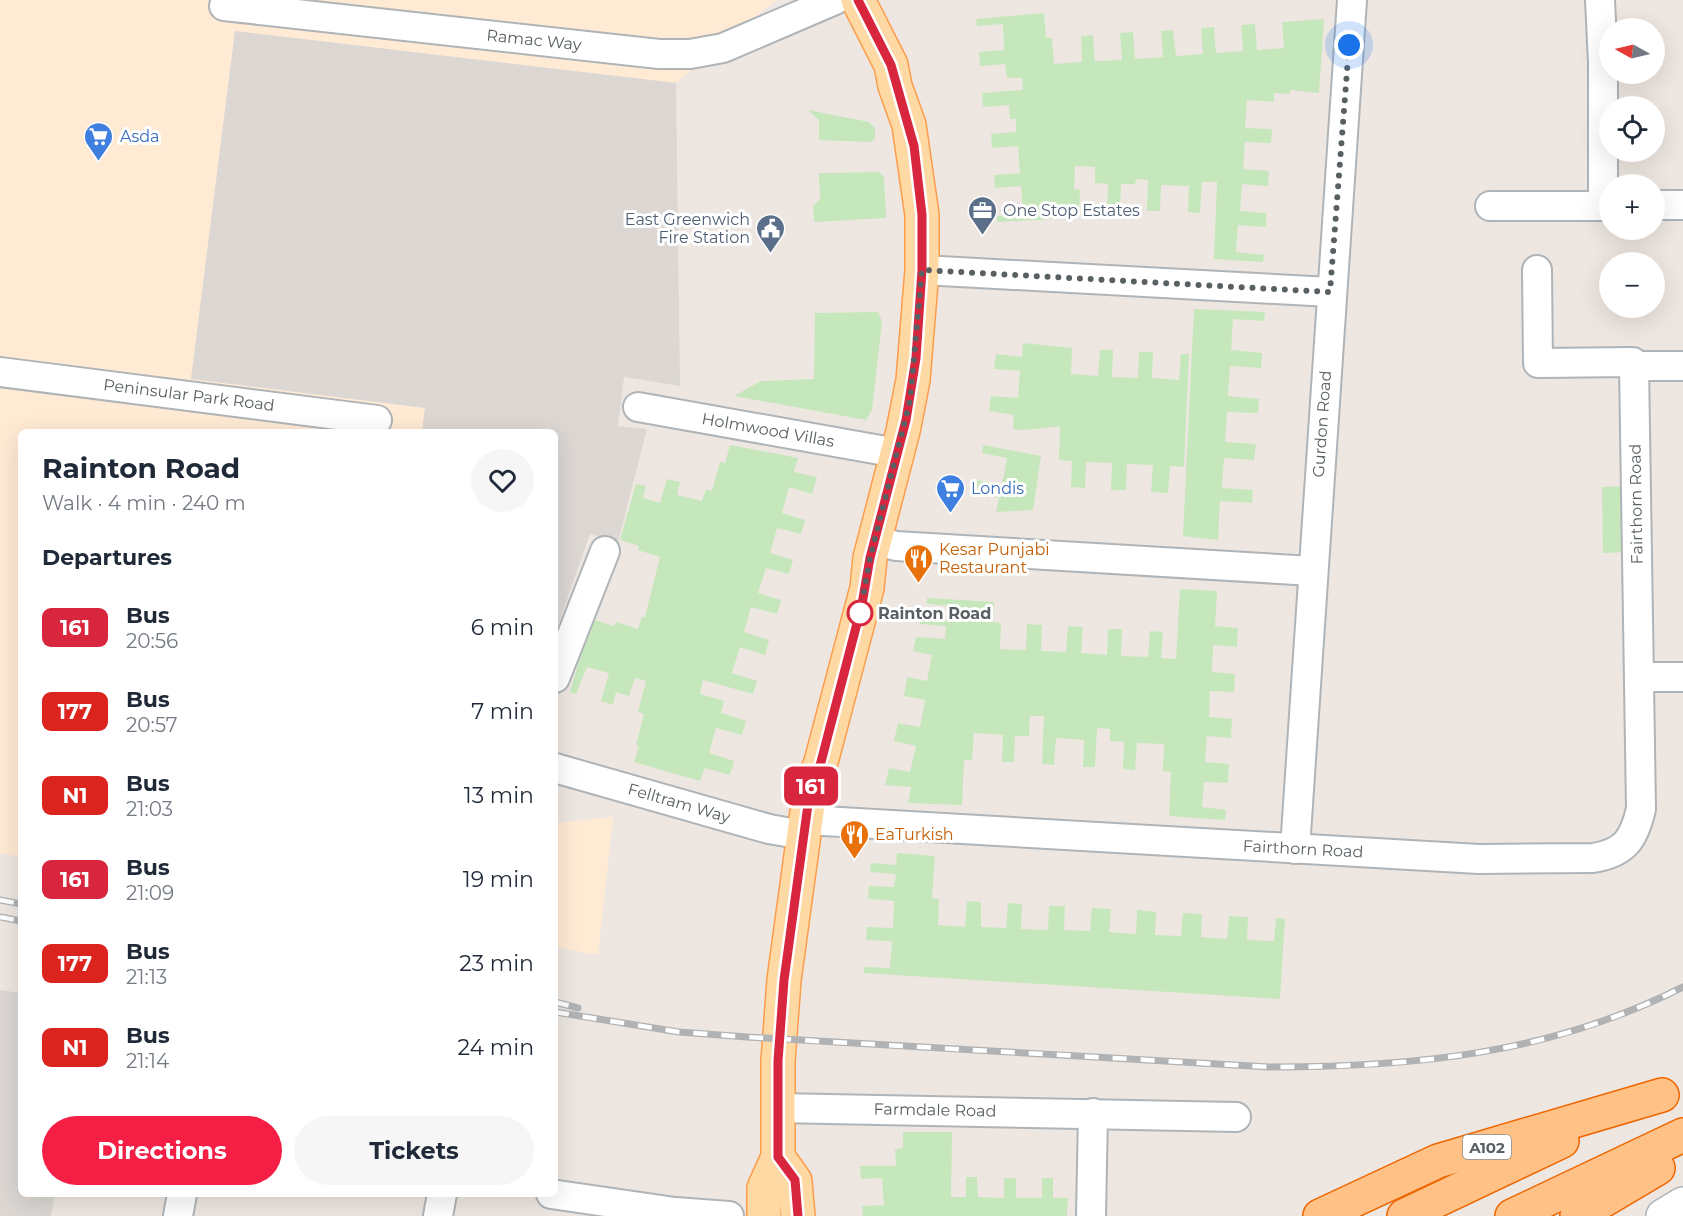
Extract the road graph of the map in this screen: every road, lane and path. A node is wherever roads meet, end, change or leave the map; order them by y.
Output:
1 (835, 0) edge
2 (858, 0) edge
3 (1352, 0) edge
4 (1600, 0) edge
5 (224, 6) dead end
6 (1605, 174) edge
7 (1665, 205) edge
8 (1683, 205) edge
9 (1490, 206) dead end
10 (1599, 206) edge
11 (922, 270) junction
12 (1538, 270) dead end
13 (1330, 292) junction
14 (1634, 366) junction
15 (1683, 366) edge
16 (0, 372) edge
17 (638, 407) dead end
18 (377, 420) dead end
19 (897, 453) junction
20 (874, 540) junction
21 (605, 551) dead end
22 (1312, 571) junction
23 (558, 670) edge
24 (1683, 676) edge
25 (1639, 677) junction
26 (558, 769) edge
27 (805, 828) junction
28 (1295, 849) junction
29 (1672, 1090) edge
30 (777, 1108) junction
31 (1093, 1113) junction
32 (1236, 1117) dead end
33 (1683, 1135) edge
34 (1683, 1153) edge
35 (778, 1157) junction
36 (558, 1195) edge
37 (181, 1197) edge
38 (441, 1197) edge
39 (178, 1216) edge
40 (438, 1216) edge
41 (729, 1216) edge
42 (764, 1216) edge
43 (798, 1216) edge
44 (1091, 1216) edge
45 (1320, 1216) edge
46 (1404, 1216) edge
47 (1512, 1216) edge
48 (1577, 1216) edge

1 - 5 street, Ramac Way
2 - 11 main road
3 - 13 street, Gurdon Road
4 - 6 street
7 - 8 street
9 - 10 street
11 - 13 street
11 - 19 main road
12 - 14 street
13 - 22 street, Gurdon Road
14 - 15 street
14 - 25 street, Fairthorn Road
16 - 18 street, Peninsular Park Road
17 - 19 street, Holmwood Villas
19 - 20 main road
20 - 22 street
20 - 27 main road
21 - 23 street
22 - 28 street, Gurdon Road
24 - 25 street
25 - 28 street, Fairthorn Road
26 - 27 street, Felltram Way
27 - 28 street, Fairthorn Road
27 - 30 main road
29 - 45 highway, A102
29 - 46 highway, A102
30 - 31 street, Farmdale Road
30 - 35 main road
31 - 32 street, Farmdale Road
31 - 44 street
33 - 47 highway
34 - 48 highway
35 - 42 main road
35 - 43 main road
36 - 41 street
37 - 39 street
38 - 40 street

